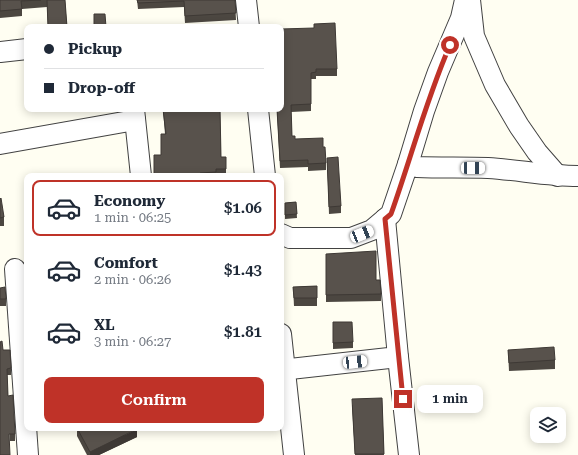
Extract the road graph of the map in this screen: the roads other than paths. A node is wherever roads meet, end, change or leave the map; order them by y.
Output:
1 (246, 0) edge
2 (465, 0) edge
3 (470, 0) edge
4 (249, 24) edge
5 (24, 49) edge
6 (0, 52) edge
7 (258, 112) edge
8 (134, 114) edge
9 (0, 144) edge
10 (408, 164) junction
11 (141, 173) edge
12 (265, 173) edge
13 (558, 176) junction
14 (578, 176) edge
15 (385, 219) junction
16 (284, 235) edge
17 (14, 269) edge
18 (398, 357) junction
19 (284, 369) edge
20 (284, 377) edge
21 (24, 379) edge
22 (27, 431) edge
23 (28, 455) edge
24 (294, 455) edge
25 (409, 455) edge

1 - 4 street
2 - 10 street
3 - 13 street
5 - 6 street
7 - 12 street
8 - 9 street
8 - 11 street
10 - 13 street
10 - 15 street
13 - 14 street
15 - 16 street
15 - 18 street
17 - 21 street
18 - 19 street
18 - 25 street
20 - 24 street
22 - 23 street

